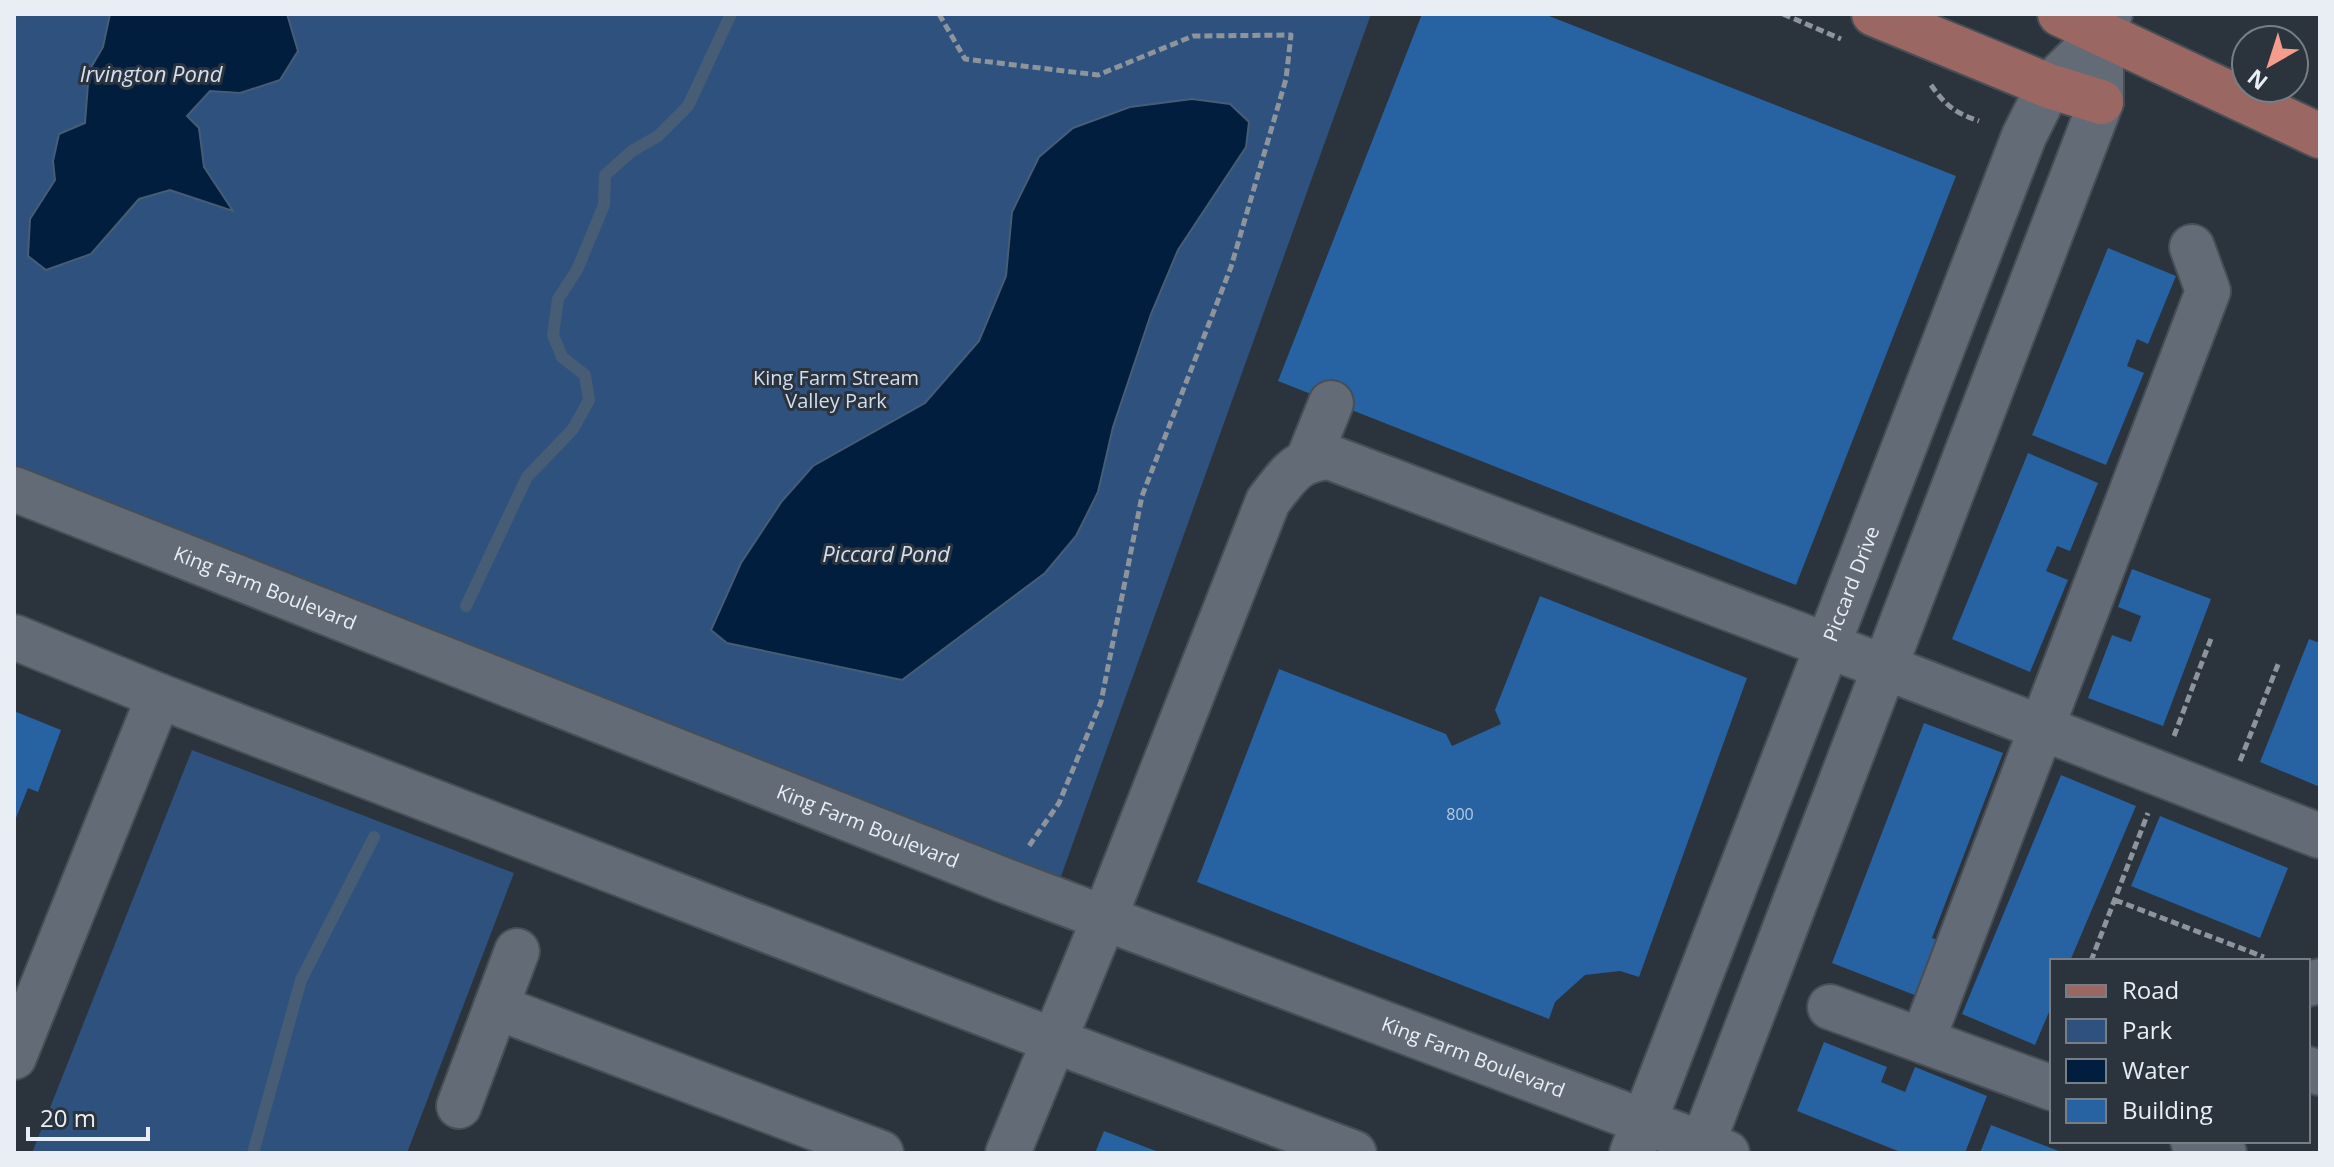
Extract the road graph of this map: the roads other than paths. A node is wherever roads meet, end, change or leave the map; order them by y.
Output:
1 (1874, 14) edge
2 (2060, 14) edge
3 (2105, 24) edge
4 (2049, 86) junction
5 (2101, 102) junction
6 (2320, 136) edge
7 (2192, 247) dead end
8 (1331, 403) dead end
9 (1308, 460) junction
10 (14, 489) edge
11 (14, 637) edge
12 (1826, 646) junction
13 (1885, 668) junction
14 (159, 696) junction
15 (2041, 728) junction
16 (2320, 836) edge
17 (1104, 919) junction
18 (517, 951) dead end
19 (496, 1007) junction
20 (1830, 1007) dead end
21 (1923, 1039) junction
22 (1055, 1041) junction
23 (14, 1057) edge
24 (2050, 1087) edge
25 (459, 1106) dead end
26 (1639, 1137) edge
27 (2198, 1143) edge
28 (1710, 1149) edge
29 (881, 1153) edge
30 (1008, 1153) edge
31 (1354, 1153) edge
32 (2224, 1153) edge

1 - 4 main road
2 - 3 main road
3 - 4 street, Piccard Drive
3 - 5 street
3 - 6 main road
4 - 5 main road
4 - 12 street, Piccard Drive
5 - 13 street
7 - 15 street
8 - 9 street
9 - 12 street
9 - 17 street
10 - 17 street, King Farm Boulevard
11 - 14 street
12 - 13 street
12 - 26 street, Piccard Drive
13 - 15 street
13 - 28 street
14 - 22 street
14 - 23 street
15 - 16 street
15 - 21 street
17 - 22 street
17 - 26 street, King Farm Boulevard
18 - 19 street
19 - 25 street
19 - 29 street
20 - 21 street
21 - 24 street
22 - 30 street
22 - 31 street
26 - 28 street, King Farm Boulevard
27 - 32 street

